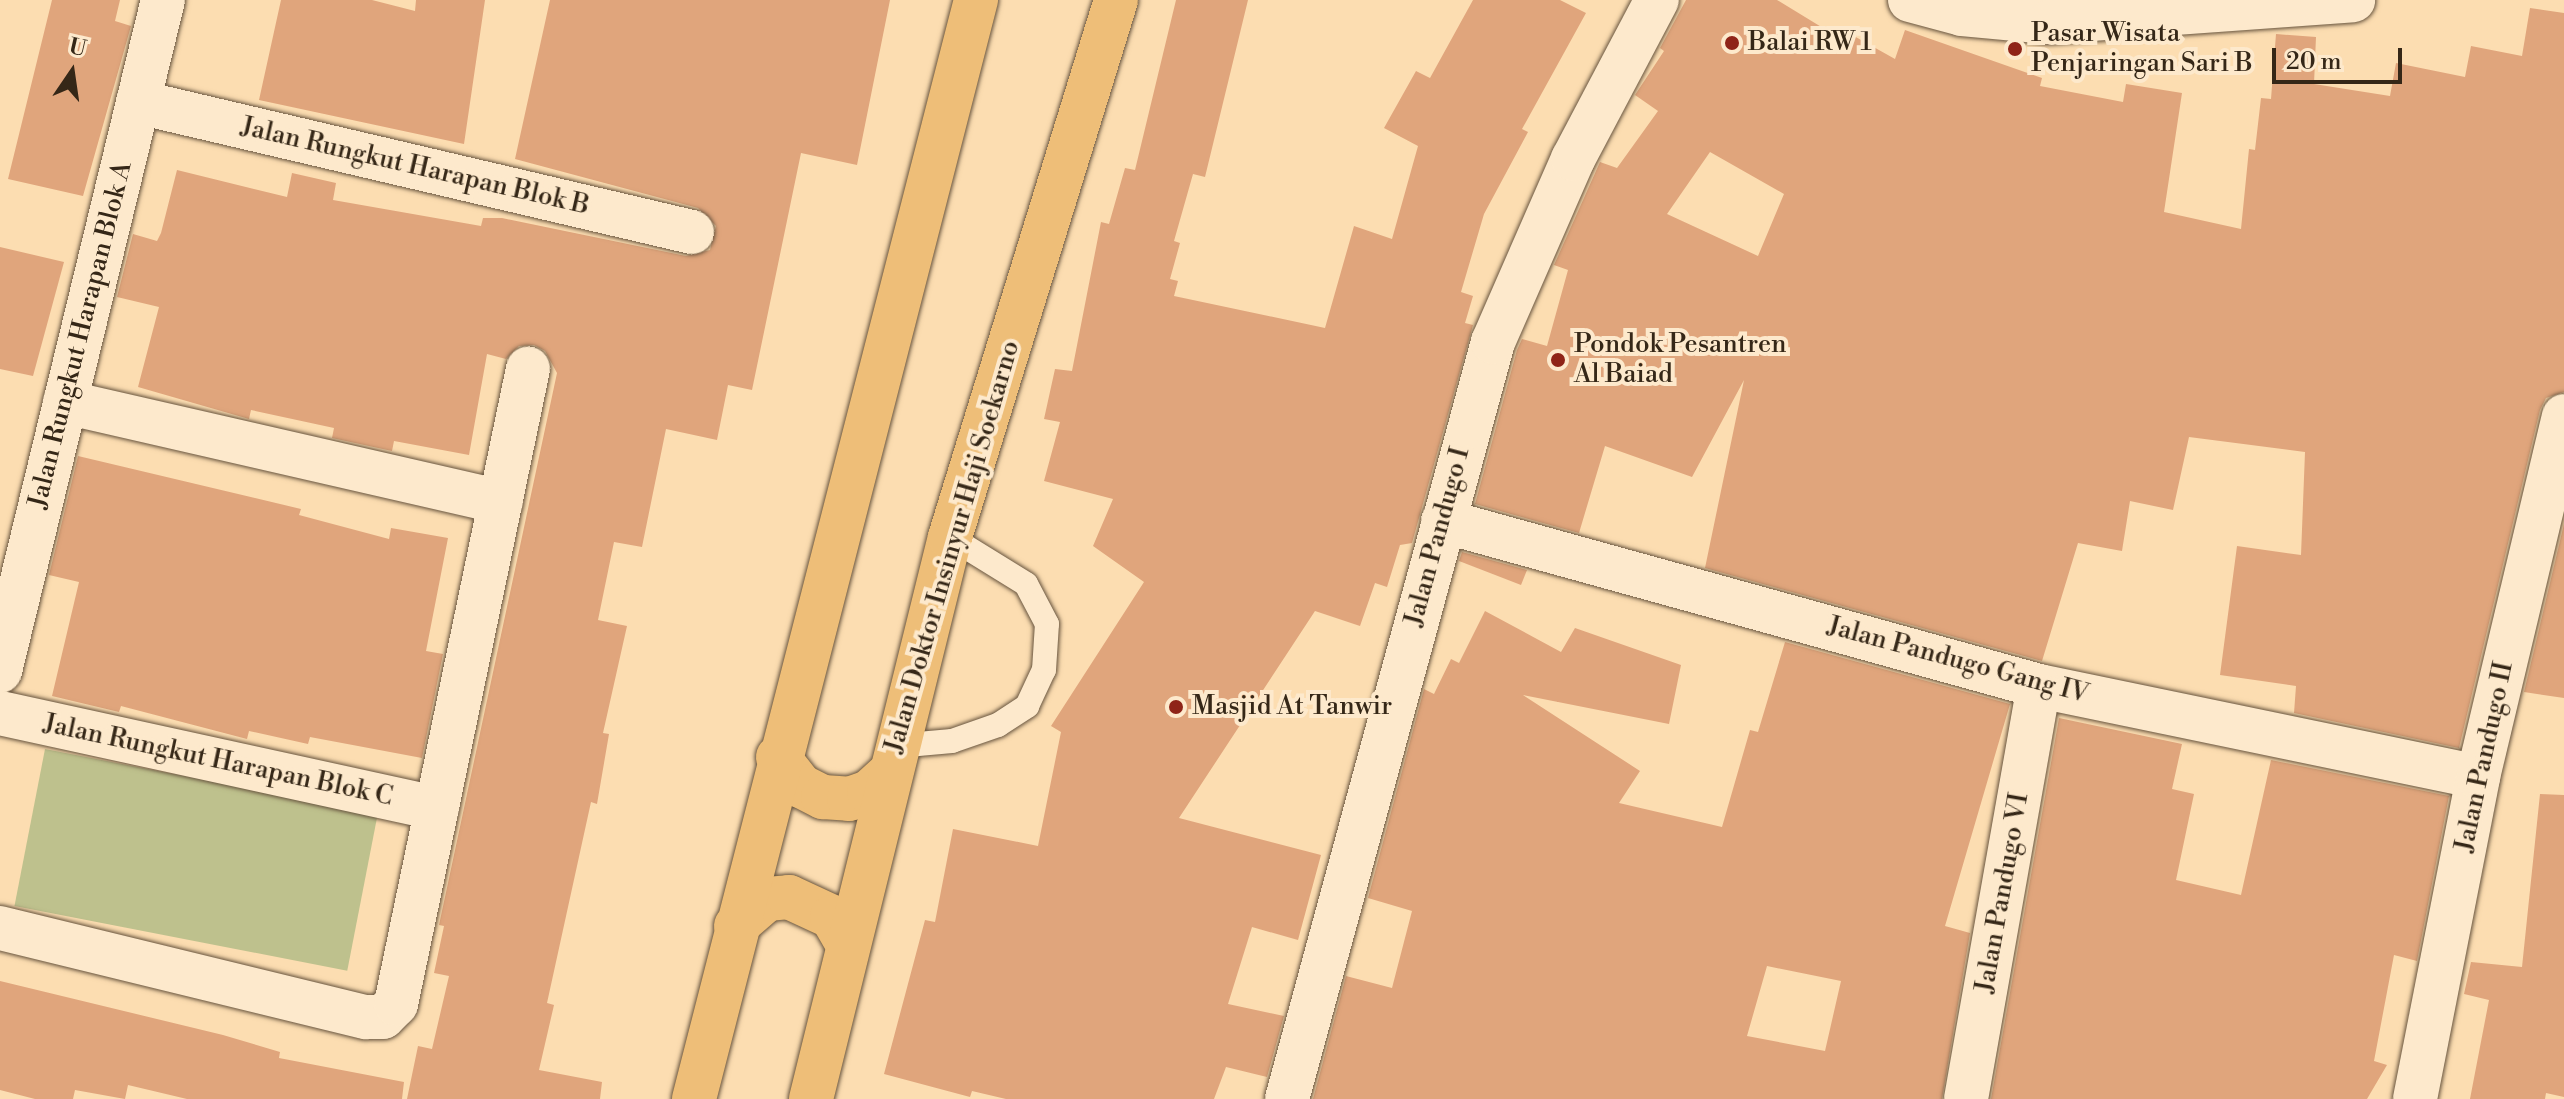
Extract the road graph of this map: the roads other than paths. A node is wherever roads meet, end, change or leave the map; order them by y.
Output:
1 (163, 0) edge
2 (976, 0) edge
3 (1116, 0) edge
4 (1657, 0) edge
5 (1910, 0) edge
6 (2353, 0) edge
7 (138, 102) junction
8 (692, 232) dead end
9 (528, 369) dead end
10 (65, 402) junction
11 (2564, 416) edge
12 (501, 502) junction
13 (1443, 521) junction
14 (950, 537) junction
15 (0, 671) edge
16 (2039, 686) junction
17 (0, 713) edge
18 (778, 757) junction
19 (893, 760) junction
20 (2478, 777) junction
21 (437, 808) junction
22 (736, 926) junction
23 (0, 928) edge
24 (847, 943) junction
25 (694, 1099) edge
26 (811, 1099) edge
27 (1287, 1099) edge
28 (1966, 1099) edge
29 (2415, 1099) edge

1 - 7 street, Jalan Rungkut Harapan Blok A
2 - 18 main road
3 - 14 main road, Jalan Doktor Insinyur Haji Soekarno
4 - 13 street, Jalan Pandugo I
5 - 6 street
7 - 8 street, Jalan Rungkut Harapan Blok B
7 - 10 street, Jalan Rungkut Harapan Blok A
9 - 12 street
10 - 12 street
10 - 15 street, Jalan Rungkut Harapan Blok A
11 - 20 street, Jalan Pandugo II
12 - 21 street
13 - 16 street, Jalan Pandugo Gang IV
13 - 27 street, Jalan Pandugo I
14 - 19 main road, Jalan Doktor Insinyur Haji Soekarno
14 - 19 lane
16 - 20 street, Jalan Pandugo Gang IV
16 - 28 street, Jalan Pandugo VI
17 - 21 street, Jalan Rungkut Harapan Blok C
18 - 19 main road
18 - 22 main road
19 - 24 main road, Jalan Doktor Insinyur Haji Soekarno
20 - 29 street, Jalan Pandugo II
21 - 23 street
22 - 24 main road
22 - 25 main road
24 - 26 main road, Jalan Doktor Insinyur Haji Soekarno

